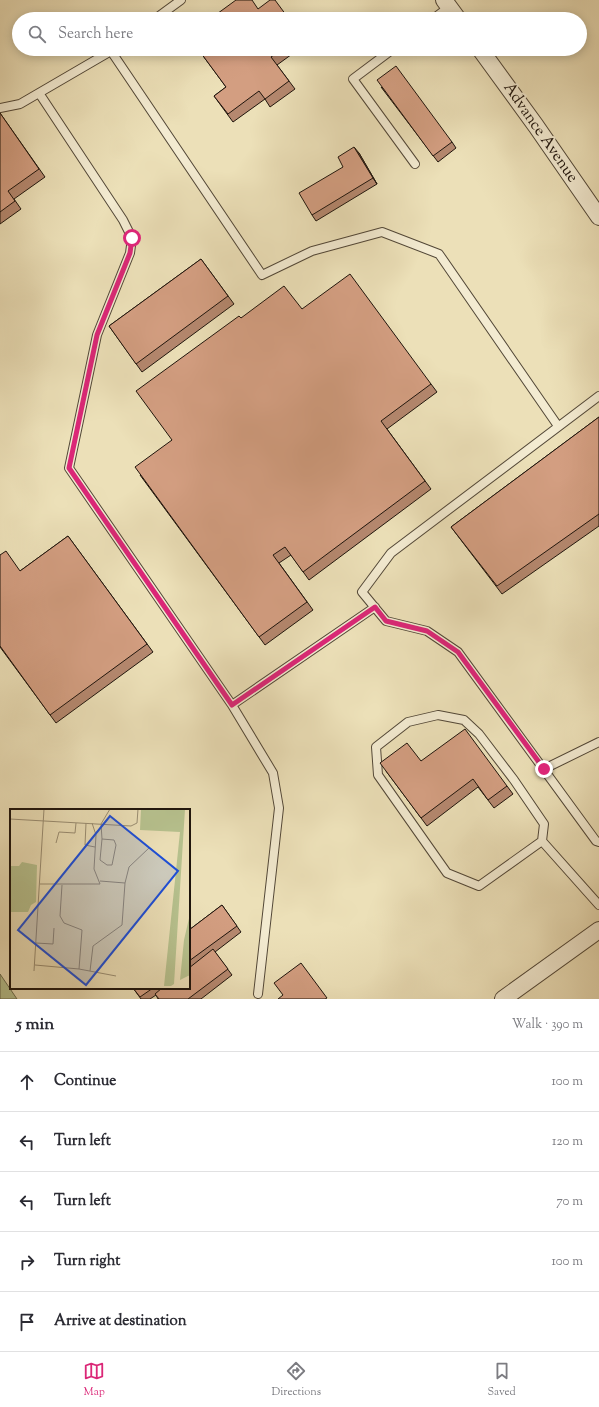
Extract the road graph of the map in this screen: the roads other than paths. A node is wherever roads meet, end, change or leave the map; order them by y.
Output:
1 (182, 0) edge
2 (165, 12) edge
3 (102, 56) edge
4 (116, 56) edge
5 (383, 56) edge
6 (485, 56) edge
7 (39, 93) junction
8 (0, 108) edge
9 (415, 164) dead end
10 (599, 217) edge
11 (599, 396) edge
12 (558, 426) junction
13 (375, 607) junction
14 (232, 705) junction
15 (599, 742) edge
16 (544, 769) junction
17 (542, 841) junction
18 (599, 842) edge
19 (599, 905) edge
20 (599, 930) edge
21 (258, 994) dead end
22 (504, 999) edge

1 - 2 lane
3 - 7 lane
4 - 12 lane
5 - 9 lane
6 - 10 street, Advance Avenue
7 - 8 lane
7 - 14 lane
11 - 12 lane
12 - 13 lane
13 - 14 lane
13 - 16 lane
14 - 21 lane
15 - 16 lane
16 - 18 lane
17 - 17 lane
17 - 19 lane
20 - 22 street

